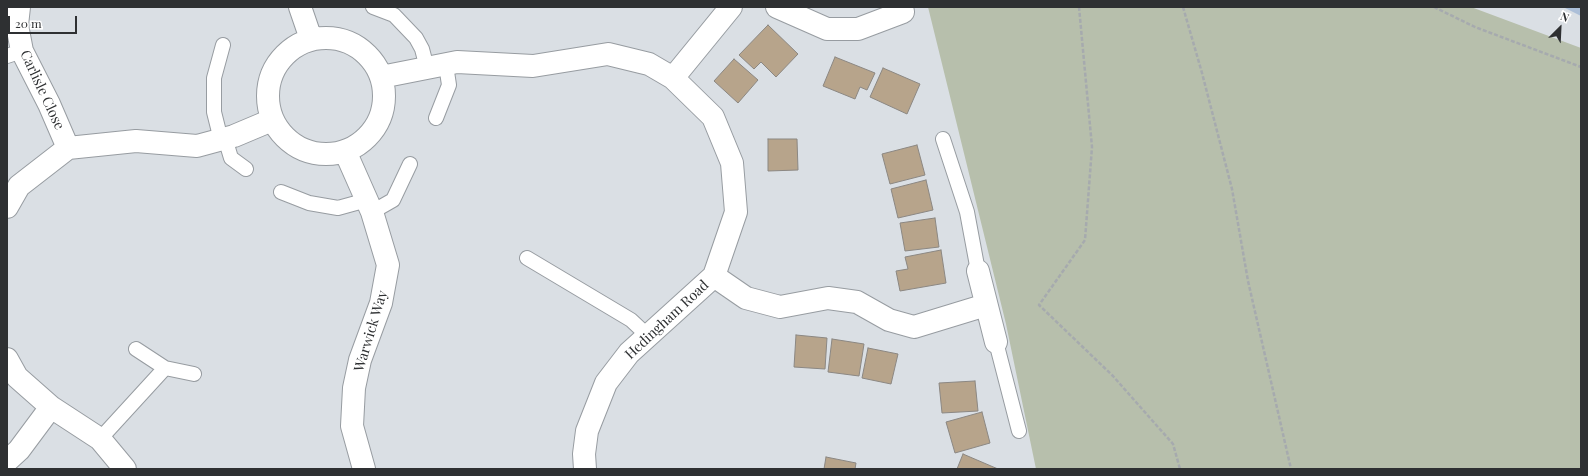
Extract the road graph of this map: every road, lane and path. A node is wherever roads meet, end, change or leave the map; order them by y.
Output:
1 (19, 7) edge
2 (300, 7) edge
3 (373, 7) edge
4 (731, 7) edge
5 (777, 7) edge
6 (902, 7) edge
7 (1079, 7) edge
8 (1183, 7) edge
9 (1434, 7) edge
10 (311, 39) junction
11 (223, 45) dead end
12 (14, 53) edge
13 (436, 66) junction
14 (1581, 67) edge
15 (381, 77) junction
16 (673, 78) junction
17 (436, 118) dead end
18 (272, 120) junction
19 (223, 139) junction
20 (943, 139) dead end
21 (68, 148) junction
22 (345, 151) junction
23 (410, 164) dead end
24 (246, 169) dead end
25 (281, 192) dead end
26 (370, 206) junction
27 (7, 207) edge
28 (527, 258) dead end
29 (978, 271) joint
30 (714, 276) junction
31 (986, 305) junction
32 (648, 336) junction
33 (996, 342) joint
34 (136, 349) dead end
35 (7, 358) edge
36 (165, 368) junction
37 (194, 374) dead end
38 (51, 407) junction
39 (1019, 431) dead end
40 (100, 439) junction
41 (7, 461) edge
42 (125, 469) edge
43 (364, 469) edge
44 (585, 469) edge
45 (1180, 469) edge
46 (1291, 469) edge

1 - 12 street, Carlisle Close
2 - 10 street
3 - 13 lane
4 - 16 street
5 - 6 street
7 - 45 path
8 - 46 path
9 - 14 path
10 - 15 street
10 - 18 street
11 - 19 lane
12 - 21 street, Carlisle Close
13 - 15 street, Hedingham Road
13 - 16 street, Hedingham Road
13 - 17 lane
15 - 22 street
16 - 30 street, Hedingham Road
18 - 19 street
18 - 22 street
19 - 21 street
19 - 24 lane
20 - 29 lane
21 - 27 street
22 - 26 street, Warwick Way
23 - 26 lane
25 - 26 lane
26 - 43 street, Warwick Way
28 - 32 lane
29 - 31 street
30 - 31 street
30 - 32 street, Hedingham Road
31 - 33 street
32 - 44 street, Hedingham Road
33 - 39 lane
34 - 36 lane
35 - 38 street
36 - 37 lane
36 - 40 lane
38 - 40 street
38 - 41 street
40 - 42 street

